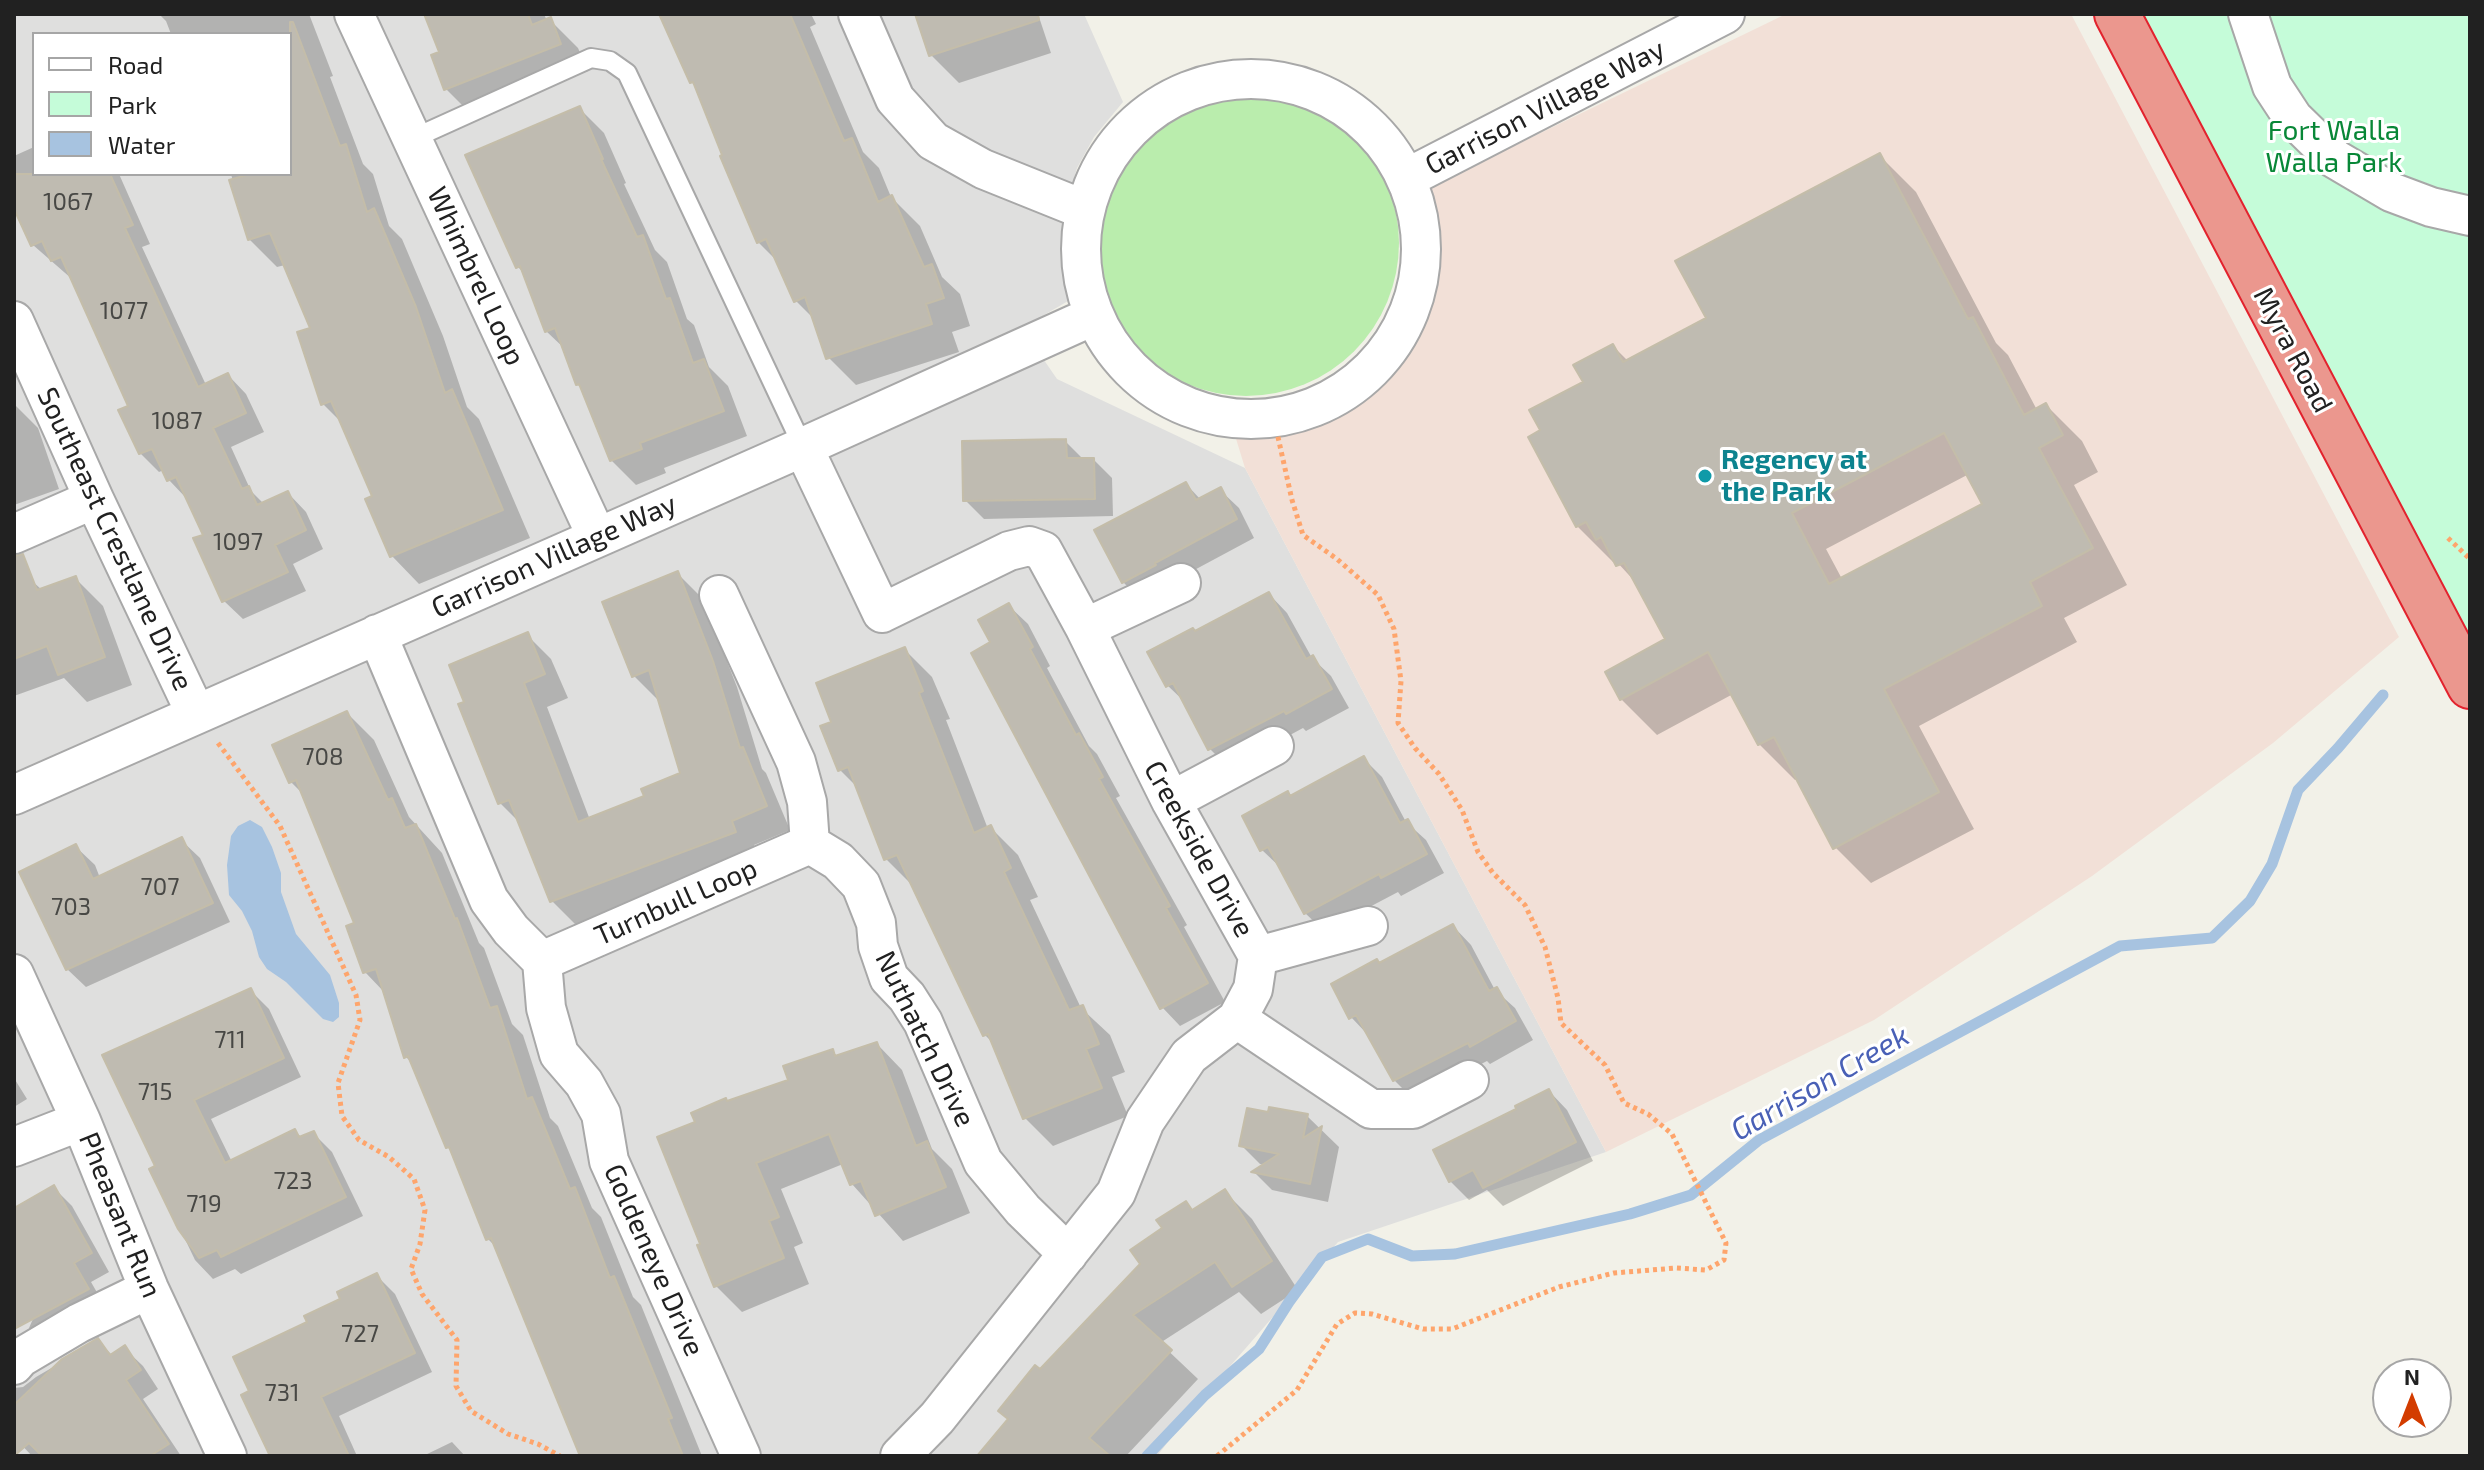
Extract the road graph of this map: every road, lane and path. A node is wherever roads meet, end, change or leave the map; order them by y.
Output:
1 (354, 14) edge
2 (858, 14) edge
3 (1725, 14) edge
4 (2117, 14) edge
5 (2248, 14) edge
6 (412, 139) junction
7 (1407, 178) junction
8 (1085, 210) junction
9 (2470, 216) edge
10 (1093, 316) junction
11 (14, 321) edge
12 (1274, 419) junction
13 (803, 447) junction
14 (94, 499) junction
15 (14, 534) edge
16 (597, 537) junction
17 (2448, 538) dead end
18 (2470, 559) edge
19 (1181, 583) dead end
20 (719, 595) dead end
21 (1085, 628) junction
22 (377, 634) junction
23 (2470, 686) edge
24 (196, 714) junction
25 (1274, 746) dead end
26 (14, 795) edge
27 (1171, 801) junction
28 (810, 844) junction
29 (1368, 926) dead end
30 (1258, 956) junction
31 (542, 961) junction
32 (14, 974) edge
33 (1237, 1019) junction
34 (1469, 1080) dead end
35 (81, 1121) junction
36 (14, 1147) edge
37 (1068, 1254) junction
38 (149, 1289) junction
39 (14, 1365) edge
40 (227, 1456) edge
41 (560, 1456) edge
42 (741, 1456) edge
43 (900, 1456) edge
44 (1217, 1456) edge

1 - 6 street, Whimbrel Loop
2 - 8 street
3 - 7 street, Garrison Village Way
4 - 23 highway, Myra Road
5 - 9 street
6 - 13 lane
6 - 16 street, Whimbrel Loop
7 - 8 street, Garrison Village Way
7 - 12 street, Garrison Village Way
8 - 10 street, Garrison Village Way
10 - 12 street, Garrison Village Way
10 - 13 street, Garrison Village Way
11 - 14 street, Southeast Crestlane Drive
12 - 44 path
13 - 16 street, Garrison Village Way
13 - 21 street, Creekside Drive
14 - 15 street
14 - 24 street, Southeast Crestlane Drive
16 - 22 street, Garrison Village Way
17 - 18 path
19 - 21 street
20 - 28 street
21 - 27 street, Creekside Drive
22 - 24 street, Garrison Village Way
22 - 31 street
24 - 26 street, Garrison Village Way
24 - 41 path
25 - 27 street
27 - 30 street, Creekside Drive
28 - 31 street, Turnbull Loop
28 - 37 street, Nuthatch Drive
29 - 30 street
30 - 33 street, Creekside Drive
31 - 42 street, Goldeneye Drive
32 - 35 street, Pheasant Run
33 - 34 street
33 - 37 street, Creekside Drive
35 - 36 street
35 - 38 street, Pheasant Run
37 - 43 street, Creekside Drive
38 - 39 street
38 - 40 street, Pheasant Run

